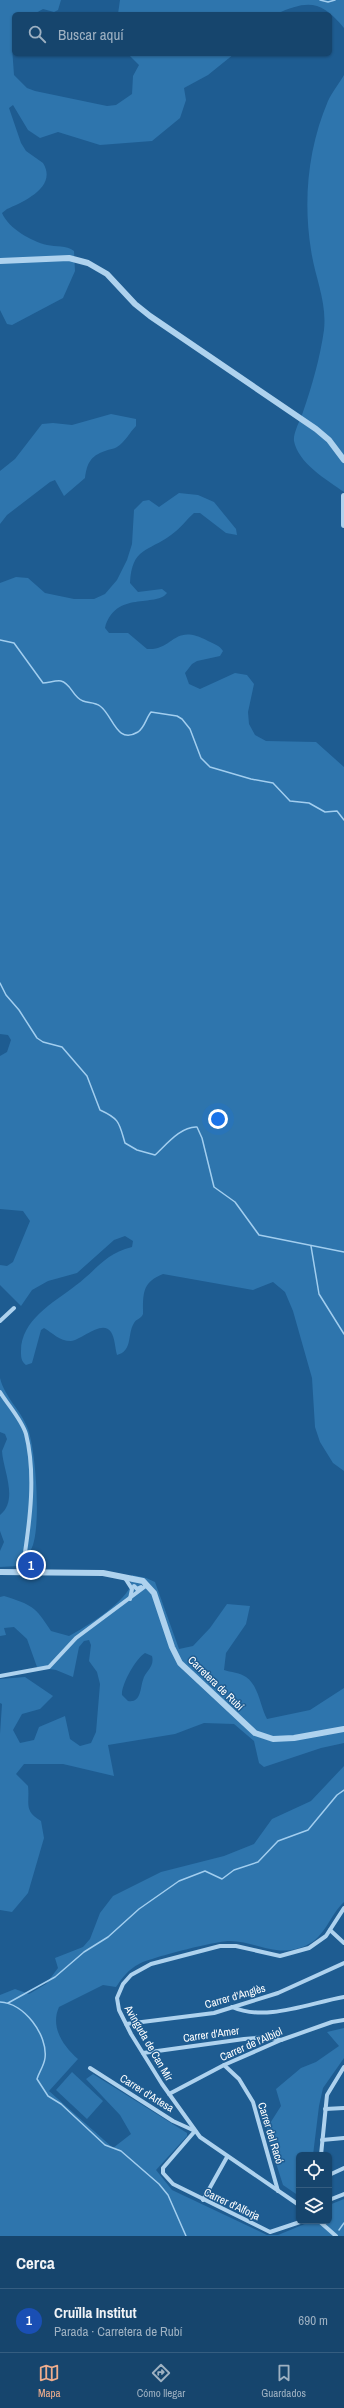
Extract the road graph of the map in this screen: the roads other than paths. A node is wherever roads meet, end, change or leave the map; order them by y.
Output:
1 (0, 261) edge
2 (344, 460) edge
3 (344, 496) edge
4 (344, 525) edge
5 (14, 1308) dead end
6 (0, 1321) edge
7 (0, 1392) edge
8 (24, 1559) junction
9 (29, 1570) junction
10 (19, 1571) junction
11 (0, 1572) edge
12 (125, 1578) junction
13 (139, 1585) junction
14 (130, 1599) junction
15 (0, 1676) edge
16 (344, 1728) edge
17 (344, 1908) edge
18 (330, 1930) junction
19 (344, 1943) edge
20 (344, 1963) edge
21 (344, 1997) edge
22 (232, 2008) junction
23 (344, 2020) edge
24 (126, 2024) junction
25 (281, 2040) junction
26 (143, 2053) junction
27 (224, 2065) junction
28 (344, 2067) edge
29 (90, 2068) dead end
30 (169, 2094) junction
31 (344, 2108) edge
32 (325, 2109) junction
33 (195, 2131) junction
34 (344, 2138) edge
35 (322, 2140) junction
36 (320, 2152) edge
37 (227, 2157) junction
38 (344, 2168) edge
39 (332, 2174) edge
40 (278, 2191) junction
41 (344, 2194) edge
42 (332, 2199) edge
43 (202, 2200) junction
44 (296, 2203) edge
45 (296, 2223) edge
46 (322, 2224) edge
47 (336, 2236) edge

1 - 2 street
3 - 4 street
5 - 6 street
7 - 8 street
8 - 9 street
8 - 10 street
9 - 10 street
9 - 12 street
10 - 11 street
12 - 13 street
12 - 13 street
13 - 14 street
13 - 14 street
13 - 16 street, Carretera de Rubí
14 - 15 street
17 - 18 street, Avinguda de Can Mir
18 - 19 street
18 - 24 street, Avinguda de Can Mir
20 - 22 street, Carrer d'Anglès
21 - 22 street
22 - 24 street, Carrer d'Anglès
23 - 25 street, Carrer de l'Albiol
24 - 26 street, Avinguda de Can Mir
25 - 26 street, Carrer d'Amer
25 - 27 street, Carrer de l'Albiol
26 - 30 street, Avinguda de Can Mir
27 - 30 street, Carrer de l'Albiol
27 - 40 street, Carrer del Racó
28 - 32 street
29 - 33 street, Carrer d'Artesa
30 - 33 street, Avinguda de Can Mir
31 - 32 street
32 - 35 street
33 - 37 street, Avinguda de Can Mir
33 - 43 street, Carrer d'Alforja
34 - 35 street
35 - 36 street
37 - 40 street, Avinguda de Can Mir
37 - 43 street
38 - 39 street
40 - 44 street, Avinguda de Can Mir
41 - 42 street
43 - 45 street, Carrer d'Alforja
46 - 47 street

